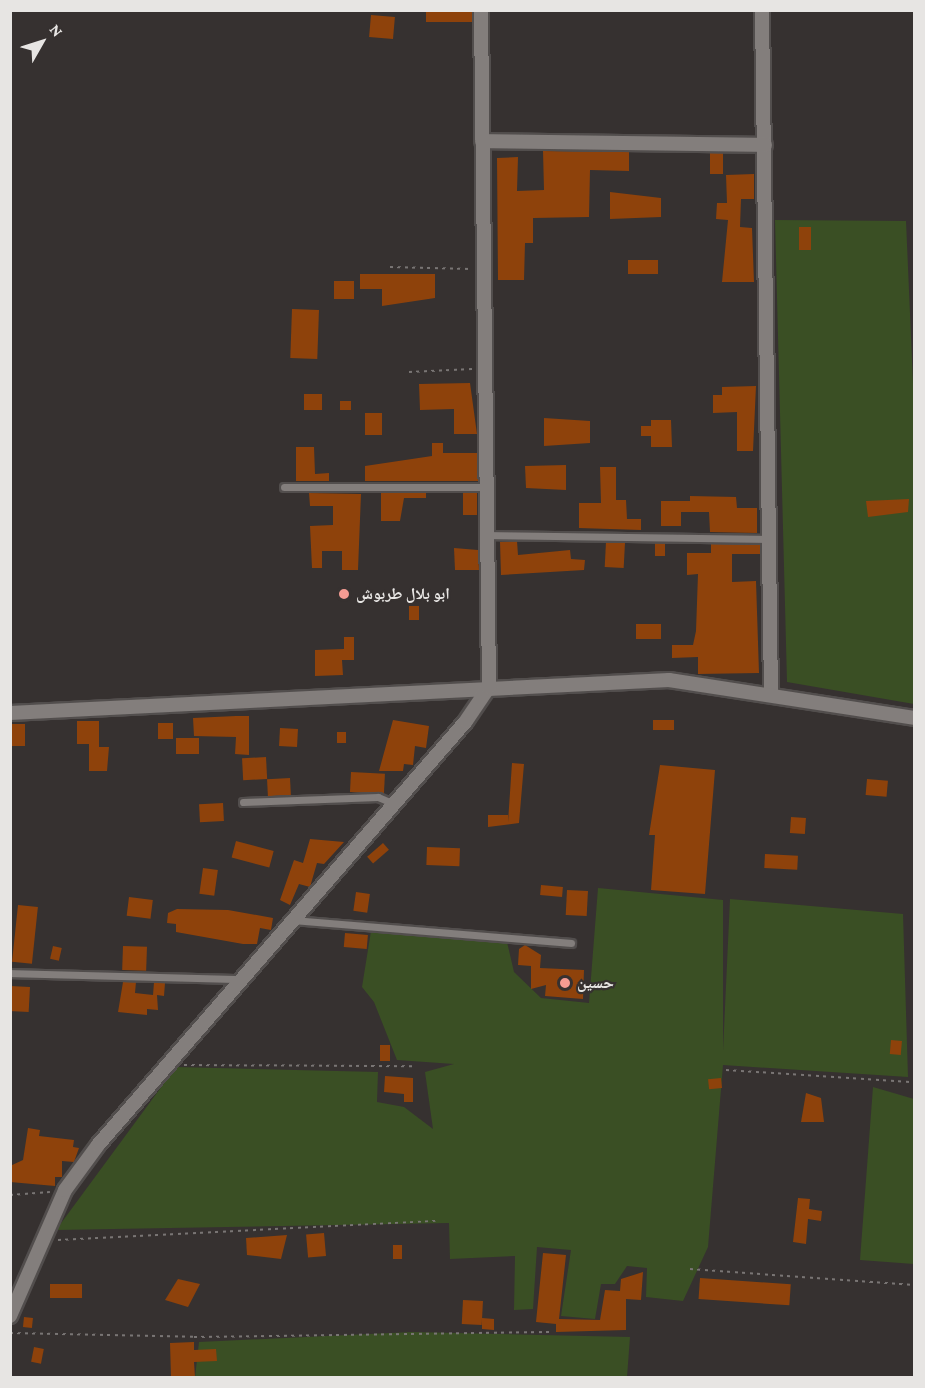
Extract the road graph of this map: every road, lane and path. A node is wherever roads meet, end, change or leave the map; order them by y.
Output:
1 (482, 10) edge
2 (762, 10) edge
3 (483, 141) junction
4 (765, 145) junction
5 (390, 267) dead end
6 (483, 269) junction
7 (484, 369) junction
8 (409, 372) dead end
9 (284, 487) dead end
10 (484, 487) junction
11 (485, 535) junction
12 (768, 539) junction
13 (489, 687) junction
14 (771, 693) junction
15 (10, 713) edge
16 (915, 718) edge
17 (243, 802) dead end
18 (392, 803) junction
19 (290, 920) junction
20 (571, 943) dead end
21 (10, 973) edge
22 (241, 979) junction
23 (170, 1061) junction
24 (412, 1066) dead end
25 (726, 1070) dead end
26 (915, 1082) edge
27 (65, 1191) junction
28 (10, 1195) edge
29 (436, 1221) dead end
30 (47, 1240) junction
31 (690, 1269) dead end
32 (915, 1286) edge
33 (10, 1316) edge
34 (550, 1332) dead end
35 (10, 1333) edge

1 - 3 street
2 - 4 street
3 - 4 street
3 - 6 street
4 - 12 street
5 - 6 path
6 - 7 street
7 - 8 path
7 - 10 street
9 - 10 lane
10 - 11 street
11 - 12 lane
11 - 13 street
12 - 14 street
13 - 14 street
13 - 15 street
13 - 18 street
14 - 16 street
17 - 18 lane
18 - 19 street
19 - 20 lane
19 - 22 street
21 - 22 lane
22 - 23 street
23 - 24 path
23 - 27 street
25 - 26 path
27 - 28 path
27 - 30 street
29 - 30 path
30 - 33 street
31 - 32 path
34 - 35 path

